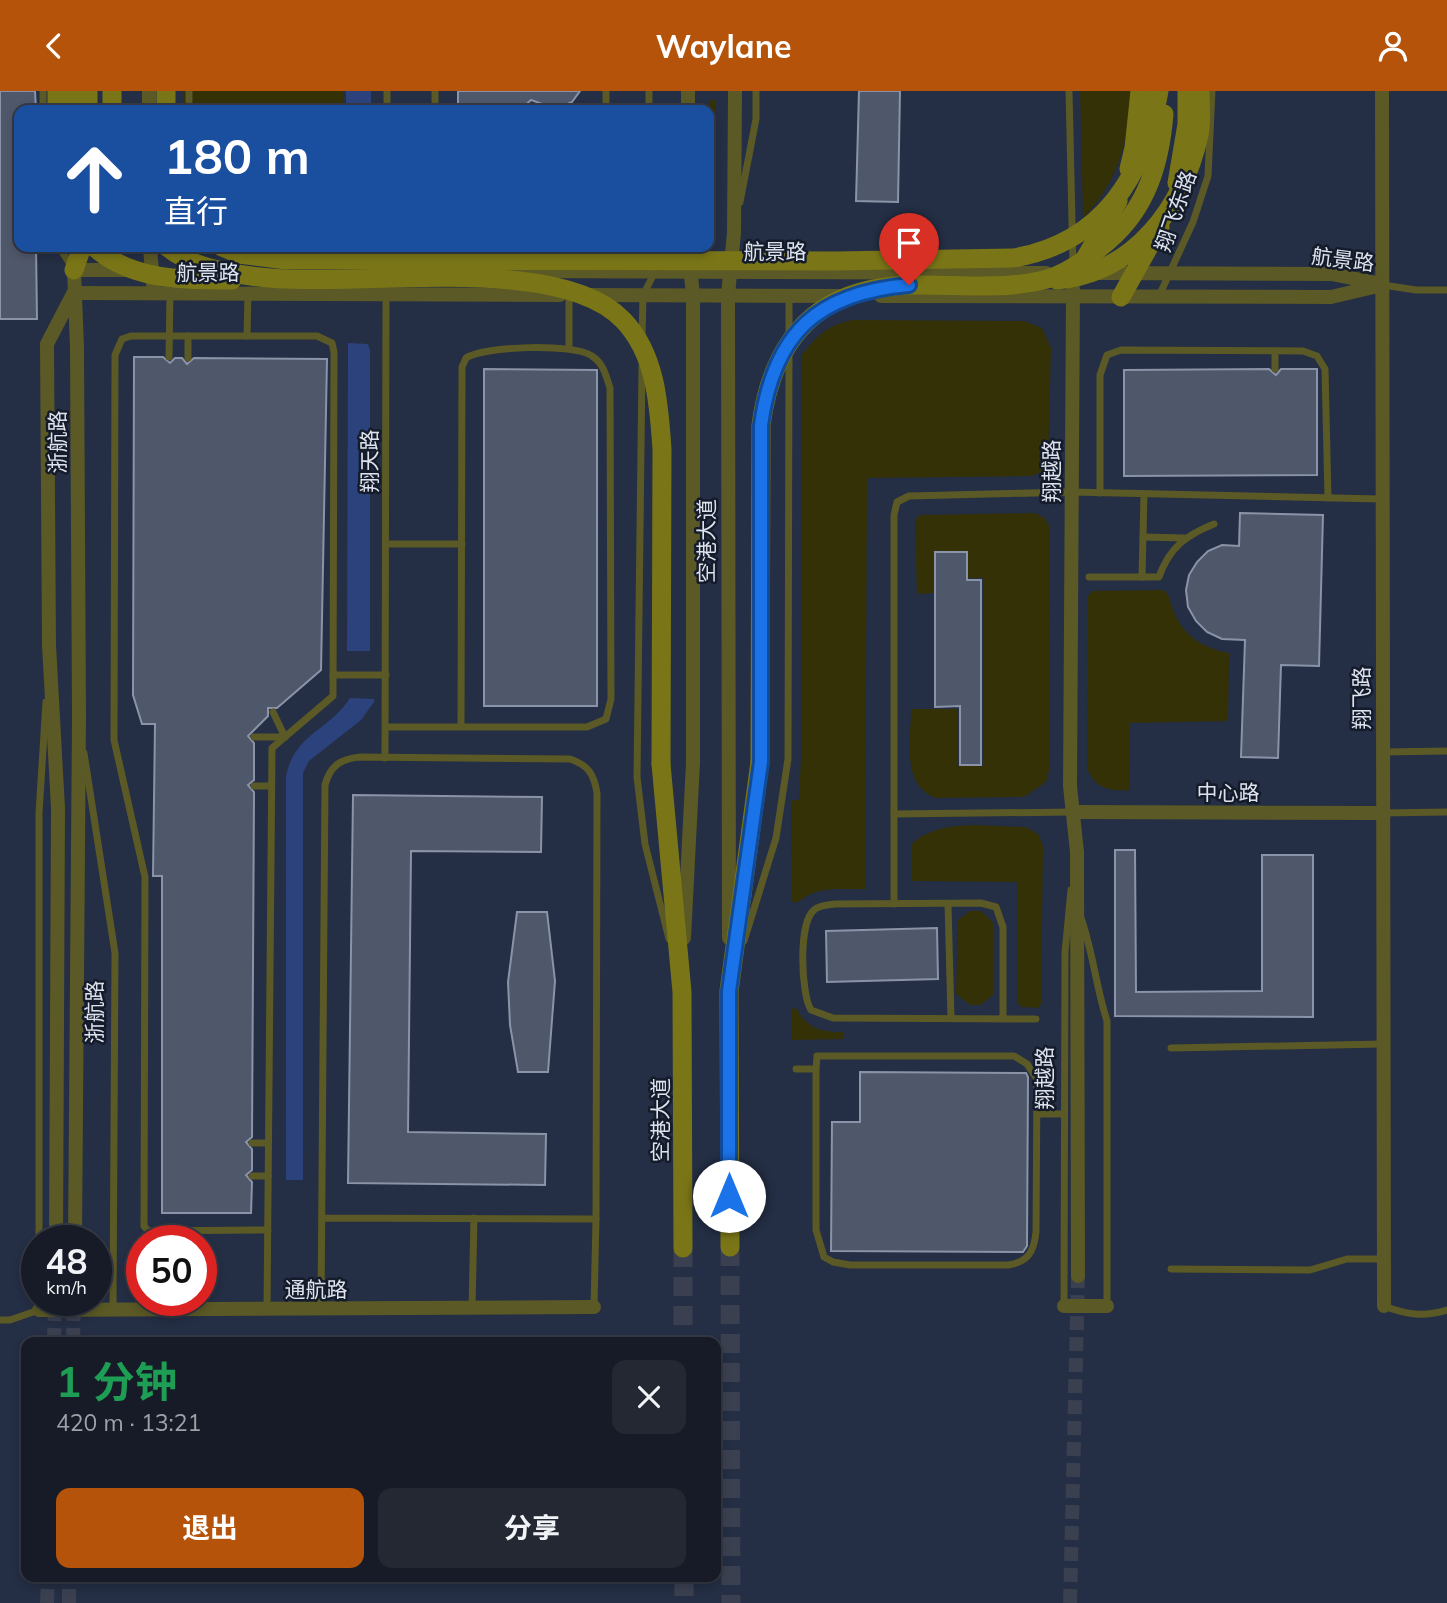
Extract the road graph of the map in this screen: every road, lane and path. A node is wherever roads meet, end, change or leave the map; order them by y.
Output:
1 (735, 91) edge
2 (756, 91) edge
3 (1069, 91) edge
4 (1140, 91) edge
5 (1161, 91) edge
6 (1187, 91) edge
7 (1200, 91) edge
8 (1212, 91) edge
9 (1382, 91) edge
10 (734, 233) junction
11 (62, 252) edge
12 (74, 252) edge
13 (80, 252) edge
14 (101, 252) edge
15 (150, 252) edge
16 (171, 252) edge
17 (178, 252) edge
18 (189, 252) edge
19 (234, 252) edge
20 (387, 252) edge
21 (539, 252) edge
22 (573, 252) edge
23 (671, 252) edge
24 (688, 252) edge
25 (74, 270) junction
26 (150, 270) junction
27 (179, 270) junction
28 (387, 271) junction
29 (538, 272) junction
30 (573, 272) junction
31 (654, 272) junction
32 (689, 272) junction
33 (730, 272) junction
34 (1073, 273) junction
35 (1134, 274) junction
36 (1170, 274) junction
37 (276, 280) junction
38 (1042, 281) junction
39 (1382, 284) junction
40 (1447, 290) edge
41 (74, 293) junction
42 (168, 293) junction
43 (248, 294) junction
44 (386, 294) junction
45 (569, 295) junction
46 (643, 295) junction
47 (693, 295) junction
48 (728, 295) junction
49 (789, 296) junction
50 (1073, 296) junction
51 (1121, 297) junction
52 (1159, 297) junction
53 (169, 336) junction
54 (188, 336) junction
55 (247, 336) junction
56 (569, 348) junction
57 (1275, 351) junction
58 (169, 358) dead end
59 (188, 358) dead end
60 (1275, 369) dead end
61 (1072, 492) junction
62 (1100, 493) junction
63 (1144, 494) junction
64 (1328, 498) junction
65 (1380, 499) junction
66 (1214, 524) dead end
67 (1143, 537) junction
68 (1184, 538) junction
69 (386, 544) junction
70 (461, 544) junction
71 (1089, 577) dead end
72 (1142, 577) junction
73 (50, 645) junction
74 (333, 675) junction
75 (386, 675) junction
76 (273, 712) dead end
77 (79, 717) junction
78 (386, 727) junction
79 (461, 727) junction
80 (254, 737) dead end
81 (285, 737) junction
82 (1447, 751) edge
83 (1382, 752) junction
84 (385, 758) junction
85 (254, 786) dead end
86 (271, 786) junction
87 (1074, 812) junction
88 (1382, 813) junction
89 (1447, 813) edge
90 (894, 814) junction
91 (1077, 852) junction
92 (894, 904) junction
93 (948, 904) junction
94 (1077, 908) junction
95 (729, 991) junction
96 (682, 992) junction
97 (951, 1018) junction
98 (1003, 1019) junction
99 (1036, 1019) dead end
100 (1383, 1044) junction
101 (1171, 1048) dead end
102 (796, 1069) dead end
103 (817, 1069) junction
104 (1037, 1114) junction
105 (1065, 1114) junction
106 (252, 1143) dead end
107 (268, 1143) junction
108 (252, 1176) dead end
109 (268, 1176) junction
110 (323, 1218) junction
111 (474, 1218) junction
112 (596, 1219) junction
113 (39, 1225) edge
114 (56, 1225) edge
115 (75, 1225) edge
116 (268, 1230) junction
117 (730, 1247) tunnel mouth
118 (683, 1248) tunnel mouth
119 (1384, 1259) junction
120 (1171, 1269) dead end
121 (1078, 1276) tunnel mouth
122 (1107, 1305) joint
123 (1064, 1306) joint
124 (1384, 1306) joint
125 (594, 1307) joint
126 (113, 1310) joint
127 (267, 1310) junction
128 (321, 1310) junction
129 (472, 1310) junction
130 (1447, 1310) edge
131 (21, 1314) edge
132 (0, 1320) edge

1 - 10 street, 空港大道
2 - 10 lane
3 - 34 lane, 翔越路
4 - 34 main road
5 - 19 main road, bridge
5 - 38 main road, bridge
6 - 35 main road
7 - 38 main road, 空港大道, bridge
8 - 36 lane, 翔飞东路
9 - 39 street, 翔飞路
10 - 33 street, 空港大道
11 - 25 lane
12 - 25 main road
13 - 25 main road
14 - 37 main road, bridge
15 - 26 street
16 - 27 street
17 - 37 main road, bridge
18 - 27 lane
20 - 28 lane, 翔天路
21 - 29 lane
22 - 30 lane
23 - 31 lane
24 - 32 street, 空港大道
25 - 26 street, 航景路
25 - 41 street, 浙航路
26 - 27 street, 航景路
26 - 42 street
27 - 28 street, 航景路
27 - 42 street
28 - 29 street, 航景路
28 - 44 lane, 翔天路
29 - 30 street, 航景路
30 - 31 street, 航景路
31 - 32 street, 航景路
31 - 46 lane
32 - 33 street, 航景路
32 - 47 street, 空港大道
33 - 34 street, 航景路
33 - 48 street, 空港大道
34 - 35 street, 航景路
34 - 50 street, 翔越路
35 - 36 street, 航景路
35 - 51 main road
36 - 39 street, 航景路
36 - 52 lane, 翔飞东路
37 - 96 main road, 空港大道, bridge
38 - 95 main road, 空港大道, bridge
39 - 40 lane
39 - 52 street, 航景路
39 - 65 street, 翔飞路
41 - 42 street, 航景路
41 - 73 street, 浙航路
41 - 77 street, 浙航路
42 - 43 street, 航景路
42 - 53 lane
43 - 44 street, 航景路
43 - 55 lane
44 - 45 street, 航景路
44 - 69 lane, 翔天路
45 - 46 street, 航景路
45 - 56 lane
46 - 47 street, 航景路
46 - 96 lane
47 - 48 street, 航景路
47 - 96 street, 空港大道
48 - 49 street, 航景路
48 - 95 street, 空港大道
49 - 50 street, 航景路
49 - 95 lane
50 - 51 street, 航景路
50 - 61 street, 翔越路
51 - 52 street, 航景路
53 - 54 lane
53 - 58 lane
53 - 116 lane
54 - 55 lane
54 - 59 lane
55 - 74 lane
56 - 70 lane
56 - 79 lane
57 - 60 lane
57 - 62 lane
57 - 64 lane
61 - 62 lane
61 - 87 street, 翔越路
61 - 90 lane
62 - 63 lane
63 - 64 lane
63 - 67 lane
64 - 65 lane
65 - 83 street, 翔飞路
66 - 68 lane
67 - 68 lane
67 - 72 lane
68 - 72 lane
69 - 70 lane
69 - 75 lane, 翔天路
70 - 79 lane
71 - 72 lane
73 - 113 lane, 浙航路
73 - 114 street, 浙航路
74 - 75 lane
74 - 81 lane
75 - 78 lane, 翔天路
76 - 81 lane
77 - 115 street, 浙航路
77 - 126 lane, 浙航路
78 - 79 lane
78 - 84 lane, 翔天路
80 - 81 lane
81 - 86 lane
82 - 83 lane
83 - 88 street, 翔飞路
84 - 110 lane
84 - 112 lane
85 - 86 lane
86 - 107 lane
87 - 88 street, 中心路
87 - 90 lane
87 - 91 street, 翔越路
88 - 89 lane
88 - 100 street, 翔飞路
90 - 92 lane
91 - 94 street, 翔越路
91 - 105 lane, 翔越路
92 - 93 lane
92 - 97 lane
93 - 97 lane
93 - 98 lane
94 - 121 street, 翔越路
94 - 122 lane, 翔越路
95 - 117 main road, 空港大道
96 - 118 main road, 空港大道
97 - 98 lane
98 - 99 lane
100 - 101 lane
100 - 119 street, 翔飞路
102 - 103 lane
103 - 104 lane
103 - 104 lane
104 - 105 lane
105 - 123 lane, 翔越路
106 - 107 lane
107 - 109 lane
108 - 109 lane
109 - 116 lane
110 - 111 lane
110 - 128 lane
111 - 112 lane
111 - 129 lane
112 - 125 lane
116 - 127 lane
119 - 120 lane
119 - 124 street, 翔飞路
122 - 123 street
124 - 130 lane
125 - 129 street, 通航路
126 - 127 street, 通航路
127 - 128 street, 通航路
128 - 129 street, 通航路
131 - 132 lane

